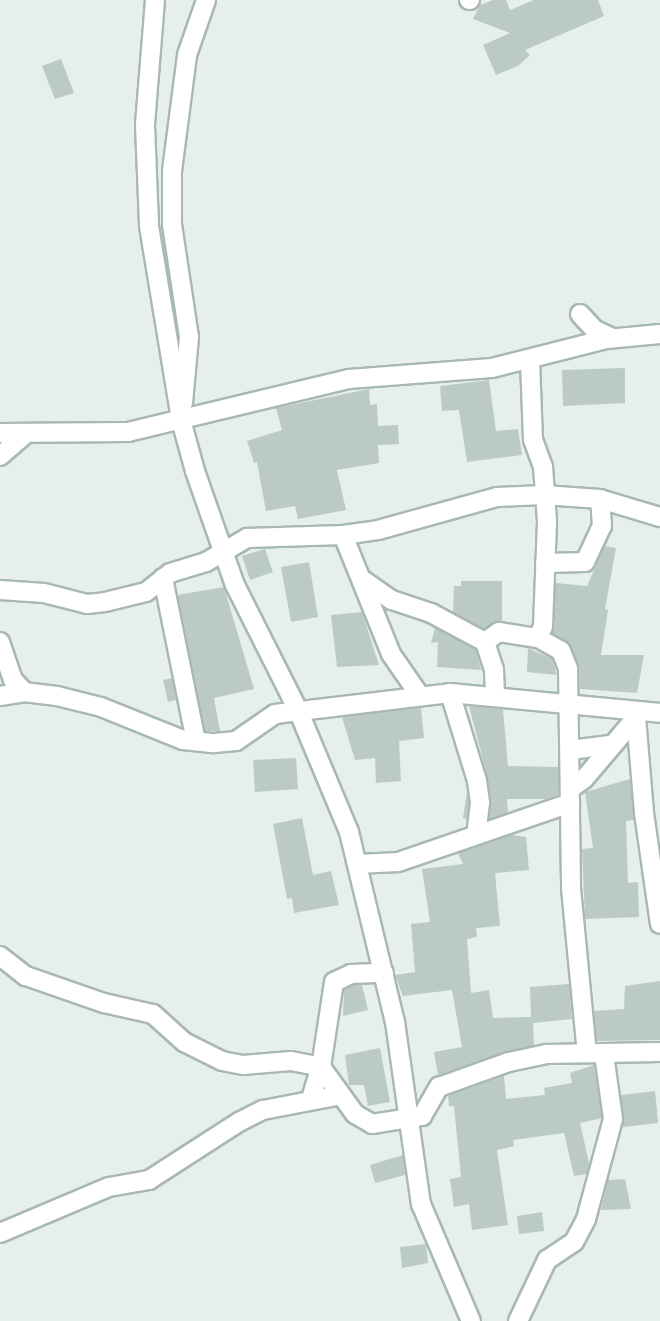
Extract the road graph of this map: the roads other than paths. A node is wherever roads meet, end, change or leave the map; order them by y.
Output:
1 (155, 0) edge
2 (206, 0) edge
3 (580, 314) dead end
4 (660, 333) edge
5 (613, 338) junction
6 (530, 361) junction
7 (181, 420) junction
8 (0, 433) edge
9 (26, 434) junction
10 (0, 456) edge
11 (544, 495) junction
12 (600, 499) junction
13 (660, 517) edge
14 (343, 535) junction
15 (225, 551) junction
16 (545, 563) junction
17 (163, 578) junction
18 (363, 580) junction
19 (0, 590) edge
20 (538, 638) junction
21 (0, 642) edge
22 (485, 642) junction
23 (24, 692) junction
24 (450, 693) junction
25 (0, 696) edge
26 (420, 696) junction
27 (495, 697) junction
28 (569, 704) junction
29 (298, 710) junction
30 (646, 713) edge
31 (196, 741) junction
32 (610, 745) junction
33 (570, 750) junction
34 (570, 796) junction
35 (476, 834) junction
36 (358, 864) junction
37 (660, 924) edge
38 (0, 956) edge
39 (384, 973) junction
40 (660, 1052) edge
41 (595, 1053) junction
42 (321, 1067) junction
43 (341, 1095) junction
44 (311, 1099) junction
45 (409, 1118) junction
46 (0, 1233) edge
47 (471, 1321) edge
48 (518, 1321) edge

1 - 7 street
2 - 7 street
3 - 5 street
4 - 5 street
5 - 6 street
6 - 7 street
6 - 11 street
7 - 9 street
7 - 15 street
8 - 9 street
9 - 10 street
11 - 12 street
11 - 14 street
11 - 16 street
12 - 13 street
12 - 16 street
14 - 15 street
14 - 18 street
15 - 17 street
15 - 29 street
16 - 20 street
17 - 19 street
17 - 31 street
18 - 22 street
18 - 26 street
20 - 22 street
20 - 28 street
21 - 23 street
22 - 27 street
23 - 25 street
23 - 31 street
24 - 26 street
24 - 27 street
24 - 35 street
26 - 29 street
27 - 28 street
28 - 30 street
28 - 33 street
29 - 31 street
29 - 36 street
30 - 32 street
30 - 37 street
32 - 33 street
32 - 34 street
33 - 34 street
34 - 35 street
34 - 41 street
35 - 36 street
36 - 39 street
38 - 42 street
39 - 42 street
39 - 45 street
40 - 41 street
41 - 45 street
41 - 48 street
42 - 43 street
42 - 44 street
43 - 44 street
43 - 45 street
44 - 46 street
45 - 47 street

